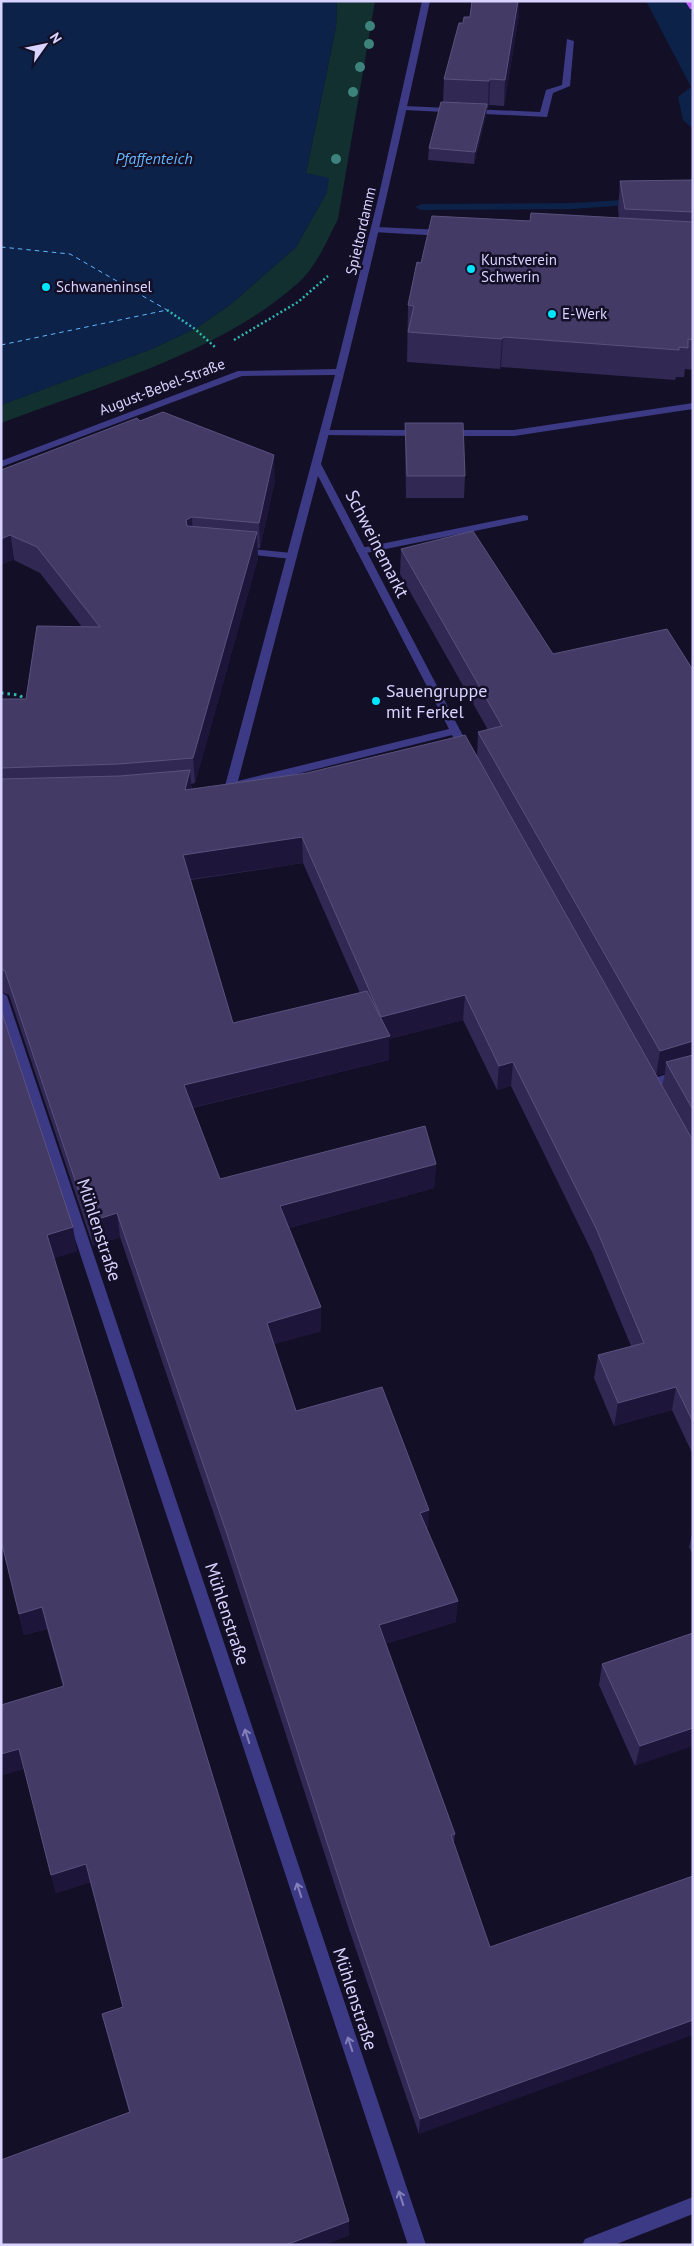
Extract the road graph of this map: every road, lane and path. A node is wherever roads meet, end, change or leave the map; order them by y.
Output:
1 (426, 1) edge
2 (689, 1) edge
3 (693, 7) edge
4 (570, 41) dead end
5 (404, 108) junction
6 (376, 230) junction
7 (453, 234) edge
8 (330, 274) dead end
9 (167, 310) dead end
10 (195, 329) dead end
11 (226, 345) dead end
12 (219, 350) dead end
13 (210, 353) dead end
14 (339, 372) junction
15 (693, 406) edge
16 (326, 433) junction
17 (1, 464) edge
18 (316, 465) junction
19 (524, 518) dead end
20 (233, 550) edge
21 (361, 551) junction
22 (292, 556) junction
23 (1, 693) edge
24 (32, 706) edge
25 (454, 731) junction
26 (474, 764) edge
27 (1, 996) edge
28 (693, 1071) edge
29 (652, 1082) edge
30 (693, 2205) edge
31 (417, 2245) edge
32 (591, 2245) edge

1 - 5 street, Spieltordamm
2 - 3 main road
4 - 5 street
5 - 6 street, Spieltordamm
6 - 7 street
6 - 14 street, Spieltordamm
8 - 11 path
9 - 10 path
12 - 13 path
14 - 16 street, Spieltordamm
14 - 17 street, August-Bebel-Straße
15 - 16 street
16 - 18 street, Spieltordamm
18 - 21 street, Schweinemarkt
18 - 22 street
19 - 21 street
20 - 22 street
21 - 25 street, Schweinemarkt
22 - 25 street
23 - 24 path
25 - 26 street, Schweinemarkt
31 -> 27 street, Mühlenstraße
28 - 29 street
30 - 32 street

